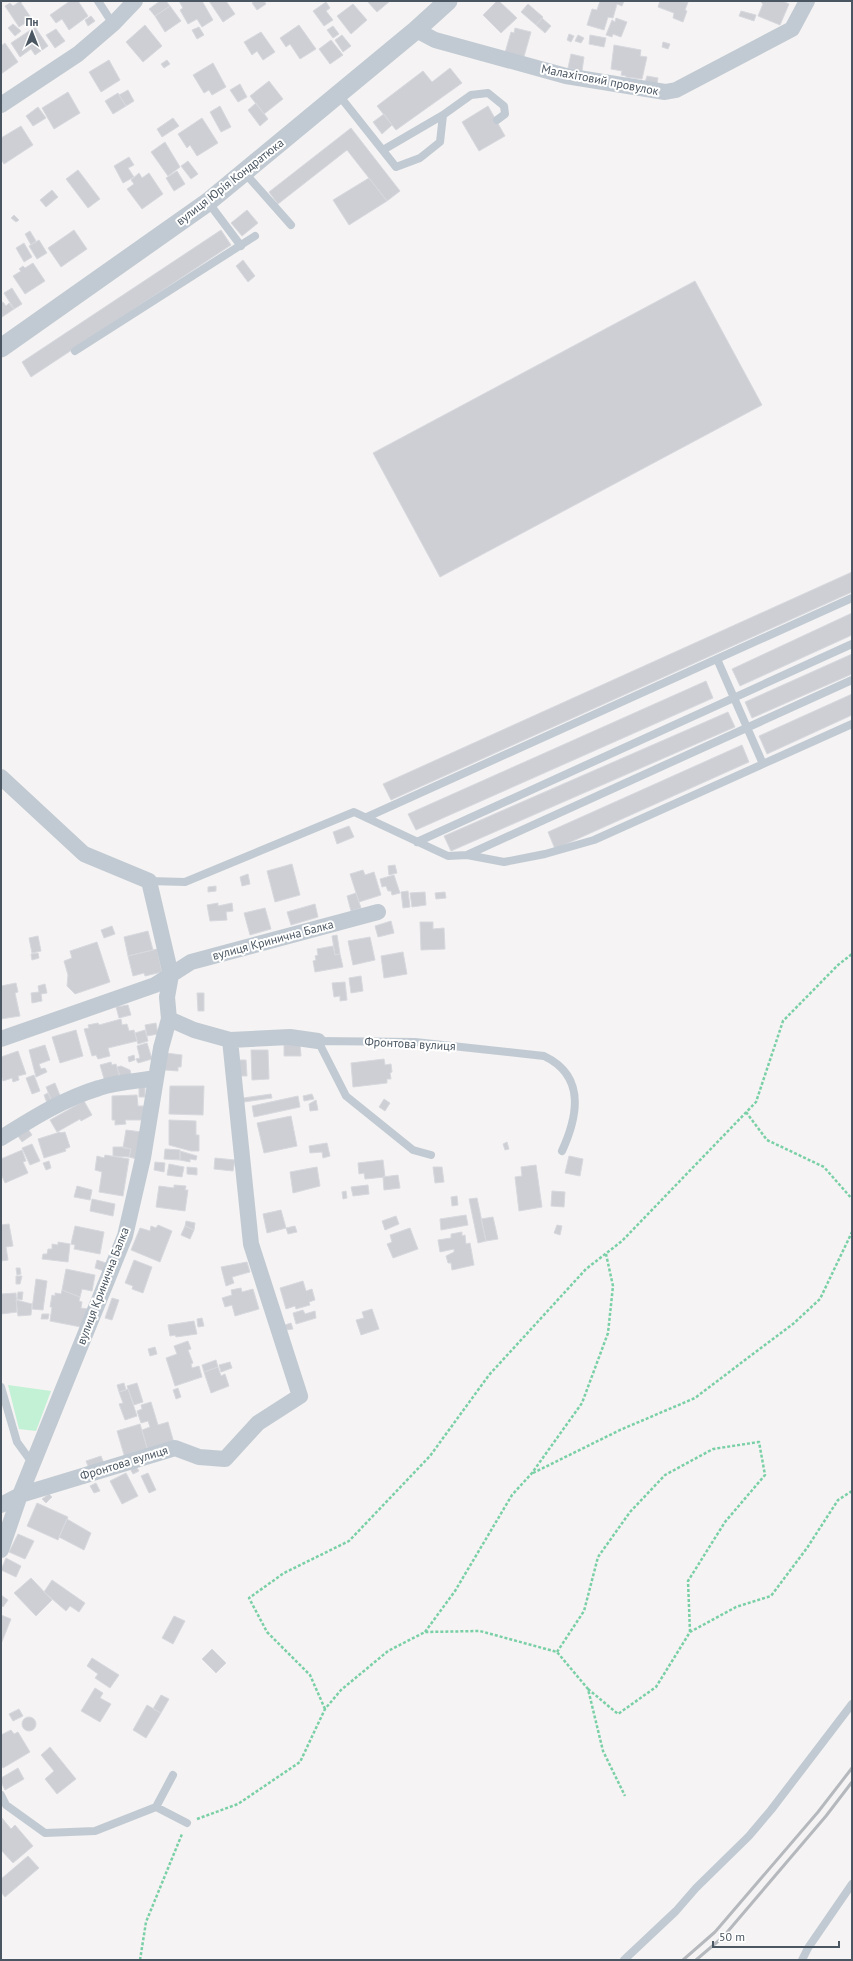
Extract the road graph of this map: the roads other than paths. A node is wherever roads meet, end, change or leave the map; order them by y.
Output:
1 (98, 1) edge
2 (135, 1) edge
3 (448, 1) edge
4 (807, 1) edge
5 (113, 24) junction
6 (416, 30) junction
7 (338, 94) junction
8 (1, 105) edge
9 (444, 115) junction
10 (497, 120) dead end
11 (383, 150) junction
12 (244, 172) junction
13 (208, 202) junction
14 (292, 225) dead end
15 (255, 236) dead end
16 (241, 246) junction
17 (1, 348) edge
18 (75, 351) dead end
19 (852, 598) edge
20 (852, 644) edge
21 (717, 659) junction
22 (852, 680) edge
23 (735, 697) junction
24 (852, 724) edge
25 (748, 727) junction
26 (764, 764) junction
27 (1, 777) edge
28 (367, 817) junction
29 (417, 842) junction
30 (467, 855) junction
31 (149, 881) junction
32 (378, 912) dead end
33 (171, 975) junction
34 (170, 1019) junction
35 (1, 1039) edge
36 (230, 1040) junction
37 (318, 1041) junction
38 (156, 1078) junction
39 (1, 1138) edge
40 (562, 1151) dead end
41 (431, 1154) dead end
42 (1, 1388) edge
43 (34, 1464) junction
44 (20, 1494) junction
45 (1, 1505) edge
46 (1, 1550) edge
47 (852, 1704) edge
48 (173, 1775) dead end
49 (1, 1795) edge
50 (156, 1807) junction
51 (187, 1822) road end
52 (852, 1884) edge
53 (624, 1960) edge
54 (802, 1960) edge

1 - 5 lane
2 - 5 street
3 - 6 street, вулиця Юрія Кондратюка
4 - 6 street, Малахітовий провулок
5 - 8 street
6 - 7 street, вулиця Юрія Кондратюка
7 - 11 lane
7 - 12 street, вулиця Юрія Кондратюка
9 - 10 lane
9 - 11 lane
9 - 11 lane
12 - 13 street, вулиця Юрія Кондратюка
12 - 14 lane
13 - 16 lane
13 - 17 street, вулиця Юрія Кондратюка
15 - 16 lane
16 - 18 lane
19 - 21 lane
20 - 23 lane
21 - 23 lane
21 - 28 lane
22 - 25 lane
23 - 25 lane
23 - 29 lane
24 - 26 lane
25 - 26 lane
25 - 30 lane
26 - 30 lane
27 - 31 street
28 - 29 lane
28 - 31 lane
29 - 30 lane
31 - 33 street, вулиця Кринична Балка
32 - 33 street, вулиця Кринична Балка
33 - 34 street, вулиця Кринична Балка
33 - 35 street, вулиця Кринична Балка
34 - 36 street, Фронтова вулиця
34 - 38 street, вулиця Кринична Балка
36 - 37 street, Фронтова вулиця
36 - 44 street, Фронтова вулиця
37 - 40 lane, Фронтова вулиця
37 - 41 lane
38 - 39 street
38 - 43 street, вулиця Кринична Балка
42 - 43 lane
43 - 44 street, вулиця Кринична Балка
44 - 45 street, Фронтова вулиця
44 - 46 street
47 - 53 lane
48 - 50 lane
49 - 50 lane
50 - 51 lane
52 - 54 lane

